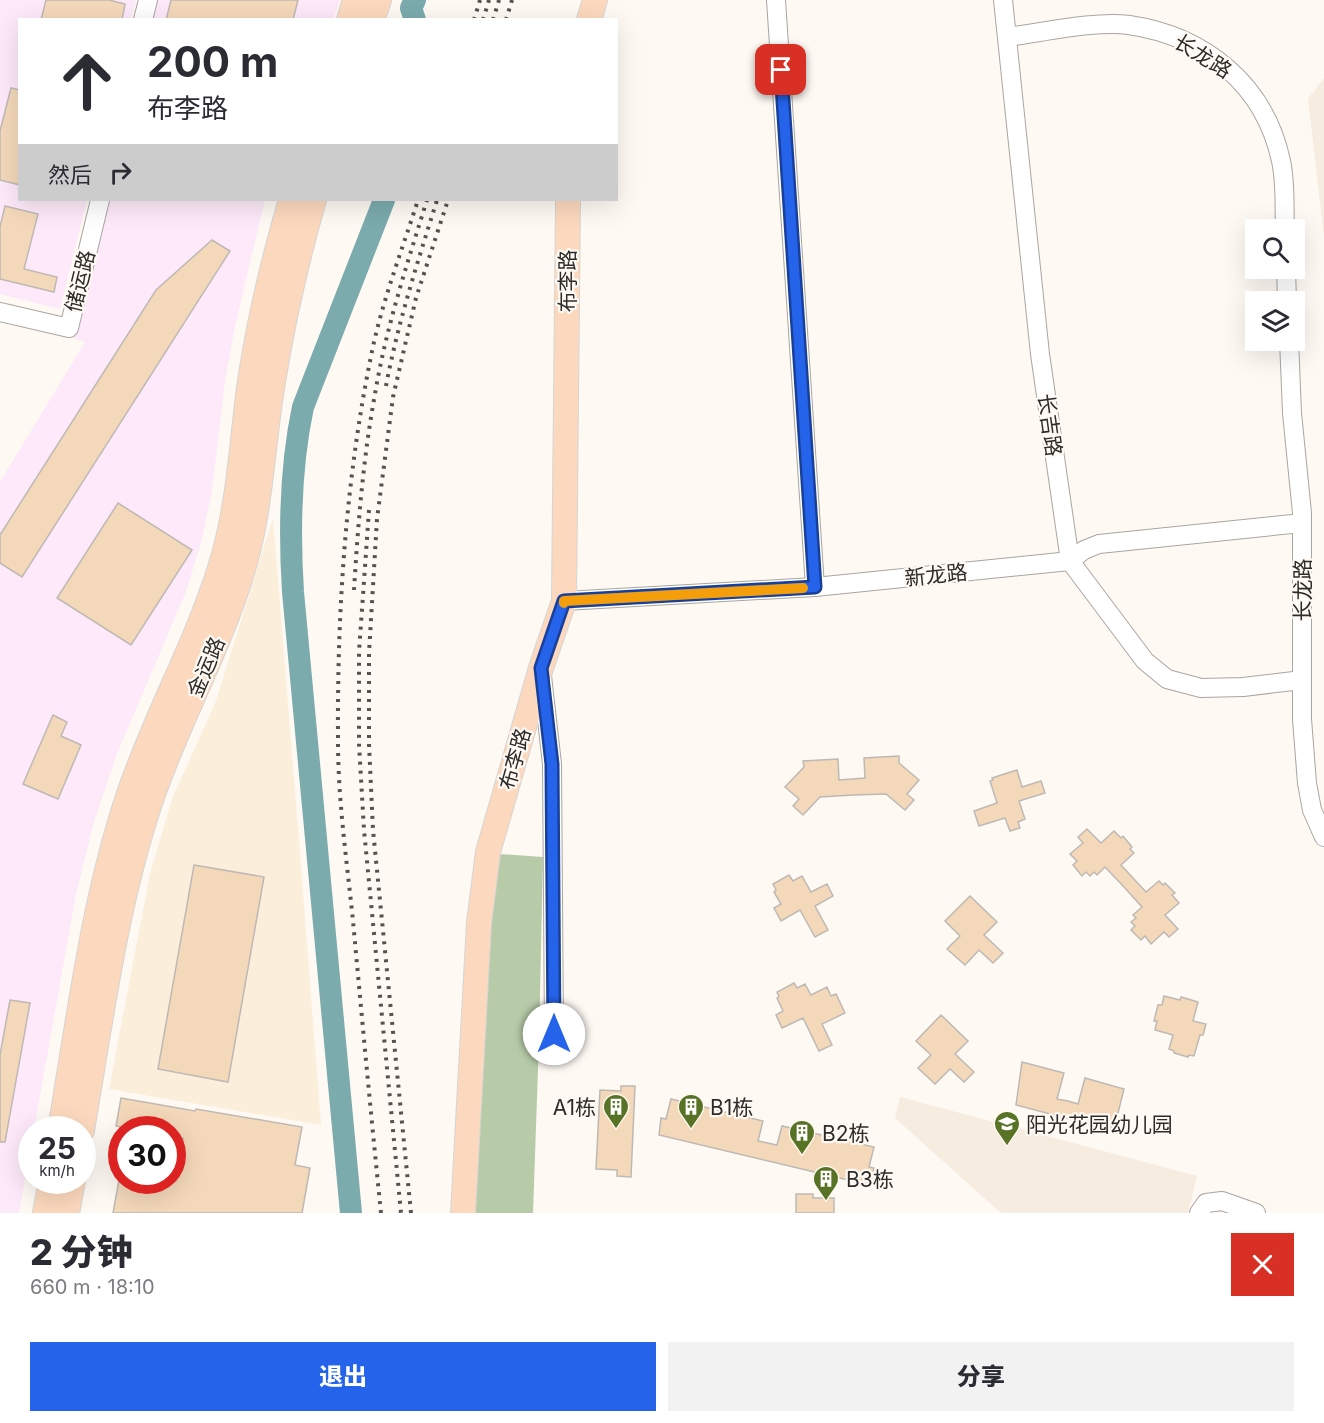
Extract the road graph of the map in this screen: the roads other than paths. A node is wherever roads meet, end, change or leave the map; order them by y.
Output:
1 (148, 0) edge
2 (355, 0) edge
3 (379, 0) edge
4 (594, 0) edge
5 (776, 0) edge
6 (1003, 0) edge
7 (144, 18) edge
8 (350, 18) edge
9 (373, 18) edge
10 (590, 18) edge
11 (1007, 37) junction
12 (100, 201) edge
13 (291, 201) edge
14 (314, 201) edge
15 (568, 201) edge
16 (1285, 219) edge
17 (0, 312) edge
18 (1289, 351) edge
19 (1302, 523) junction
20 (1070, 561) junction
21 (815, 587) junction
22 (564, 601) junction
23 (541, 668) junction
24 (1302, 680) junction
25 (1324, 837) edge
26 (554, 1034) dead end
27 (62, 1116) edge
28 (84, 1116) edge
29 (48, 1194) edge
30 (70, 1194) edge
31 (45, 1213) edge
32 (67, 1213) edge
33 (463, 1213) edge
34 (1199, 1213) edge
35 (1256, 1213) edge

1 - 7 street
2 - 8 main road
3 - 9 main road
4 - 10 main road
5 - 21 street
6 - 11 street, 长吉路
11 - 16 street, 长龙路
11 - 20 street, 长吉路
12 - 17 street, 储运路
13 - 27 main road, 金运路
14 - 28 main road, 金运路
15 - 22 main road, 布李路
18 - 19 street, 长龙路
19 - 20 street, 新龙路
19 - 24 street, 长龙路
20 - 21 street, 新龙路
20 - 24 street, 长吉路
21 - 22 street, 新龙路
22 - 23 main road, 布李路
23 - 26 street
23 - 33 main road, 布李路
24 - 25 street, 长龙路
29 - 31 main road
30 - 32 main road
34 - 35 street

